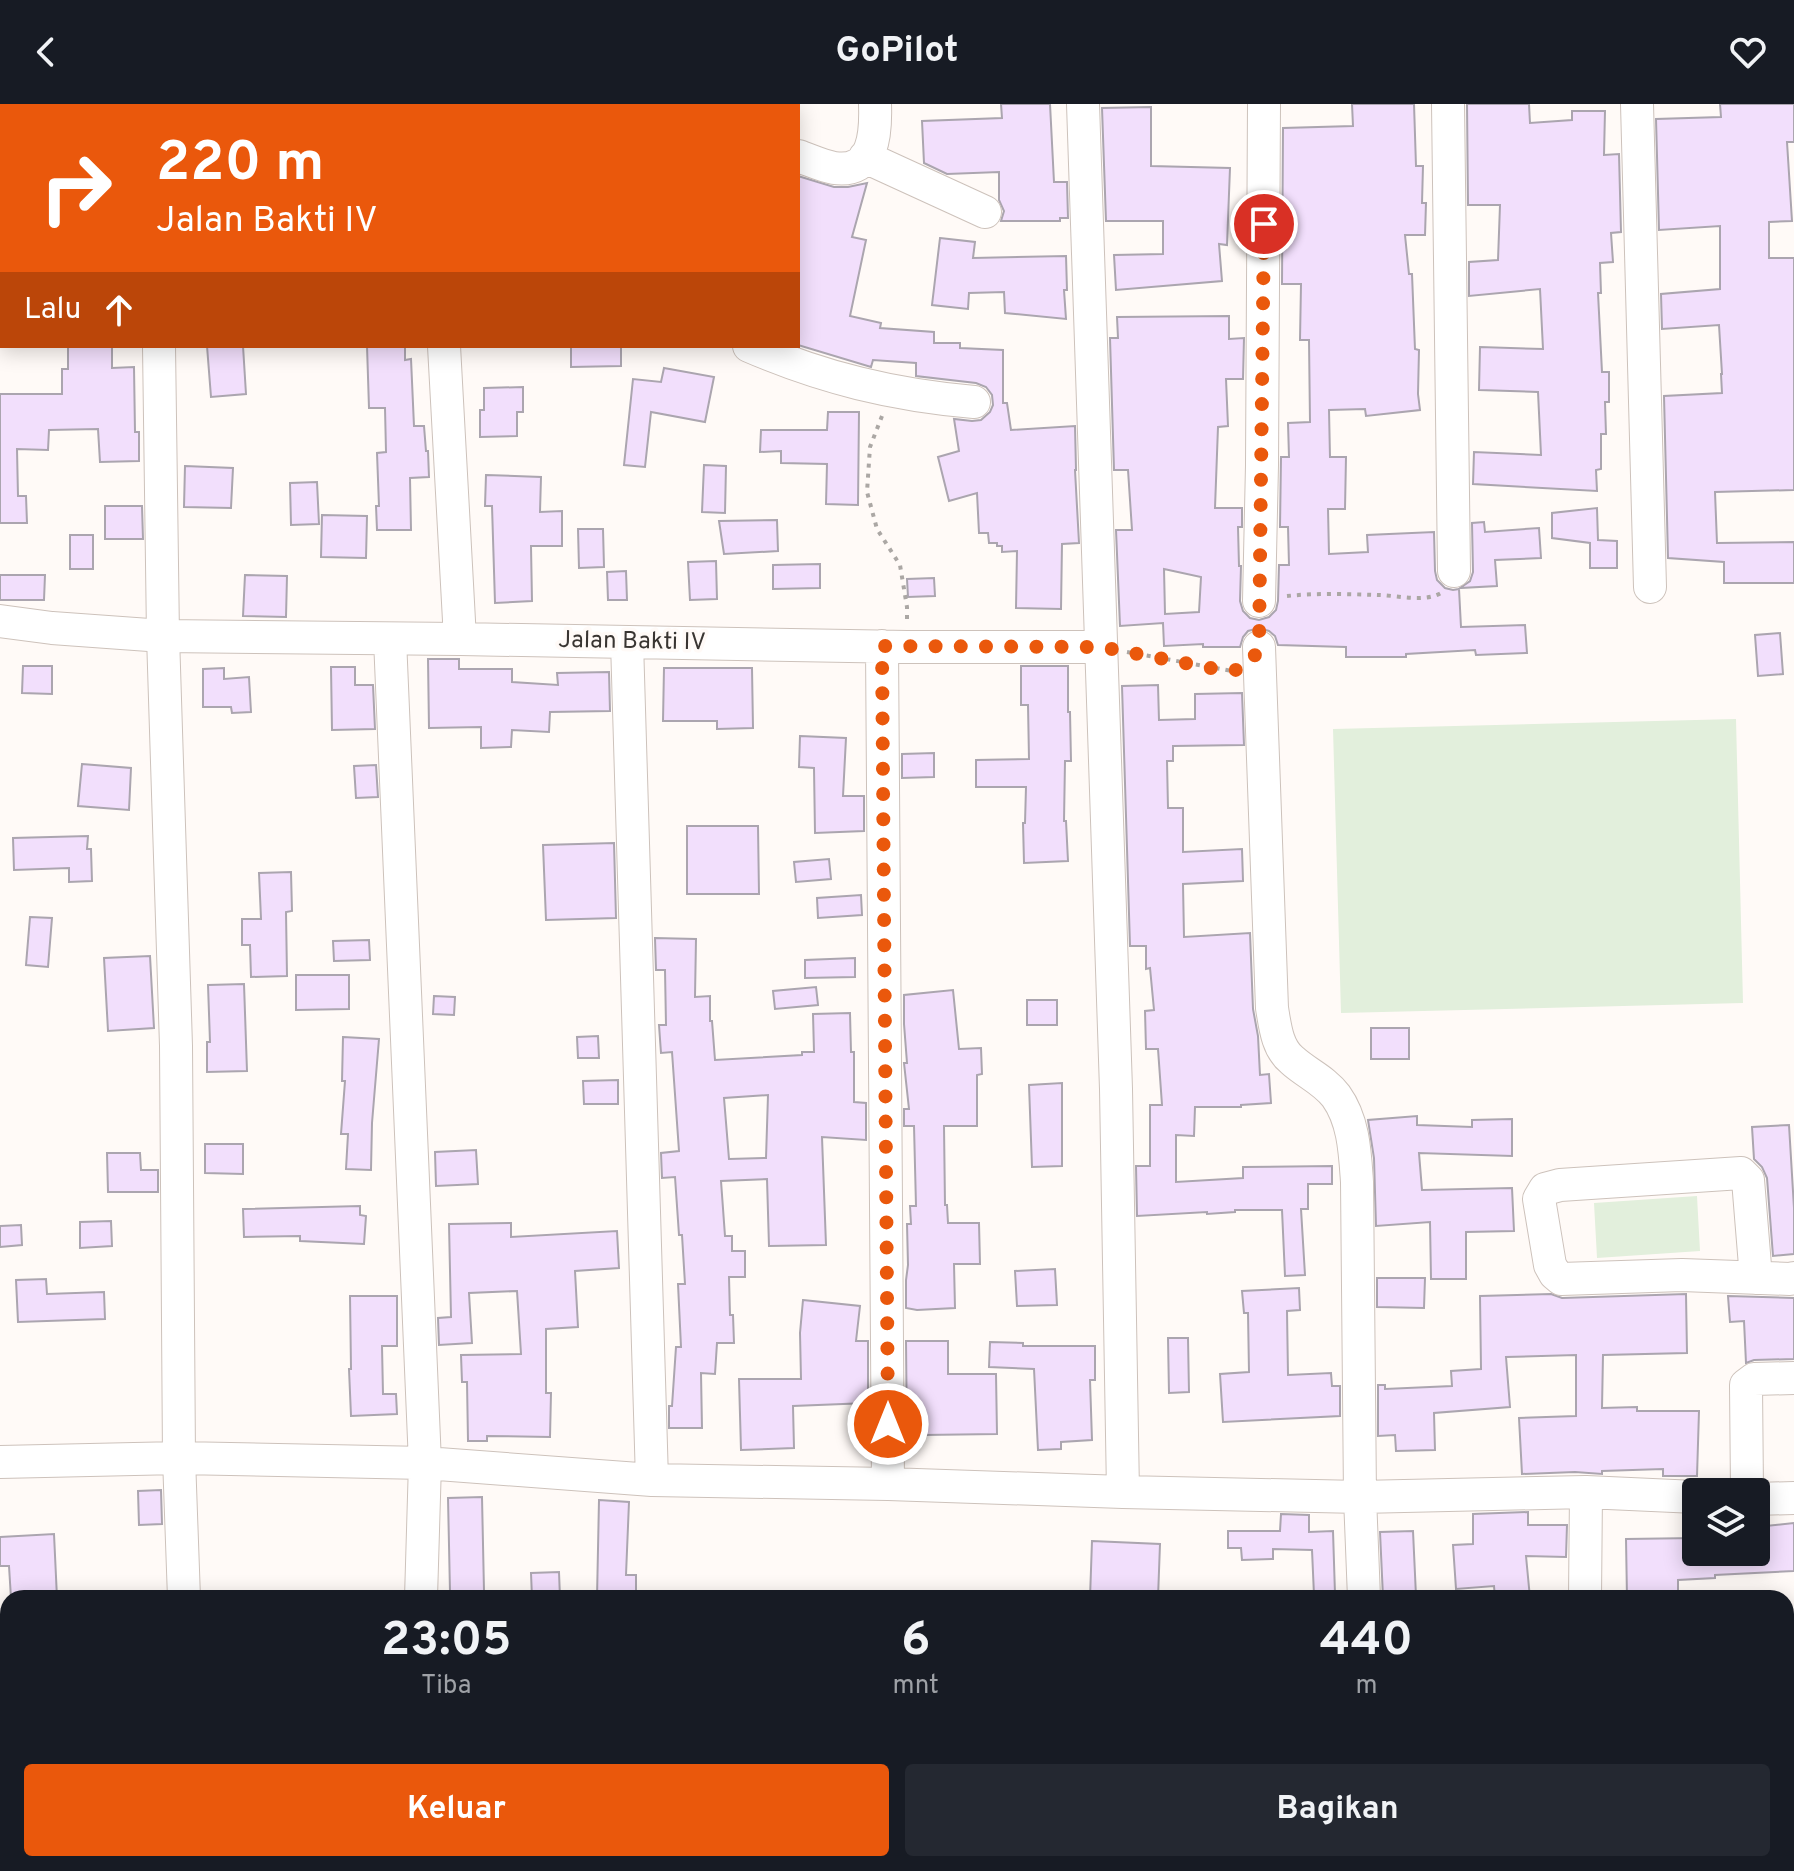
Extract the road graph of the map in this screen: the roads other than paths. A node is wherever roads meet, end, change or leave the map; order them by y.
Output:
1 (875, 104) edge
2 (1083, 104) edge
3 (1264, 104) edge
4 (1448, 104) edge
5 (1637, 104) edge
6 (800, 157) edge
7 (865, 157) junction
8 (985, 212) dead end
9 (159, 348) edge
10 (444, 348) edge
11 (754, 348) edge
12 (974, 402) dead end
13 (1454, 571) road end
14 (1650, 587) dead end
15 (1259, 601) road end
16 (0, 621) edge
17 (163, 636) junction
18 (390, 639) junction
19 (460, 639) junction
20 (627, 642) junction
21 (894, 646) junction
22 (1101, 647) junction
23 (1259, 647) road end
24 (1756, 1278) junction
25 (1794, 1278) edge
26 (1794, 1378) edge
27 (179, 1458) junction
28 (0, 1462) edge
29 (425, 1463) junction
30 (1747, 1478) edge
31 (652, 1480) junction
32 (888, 1484) junction
33 (1123, 1492) junction
34 (1586, 1492) junction
35 (1682, 1496) edge
36 (1360, 1497) junction
37 (1794, 1498) edge
38 (1770, 1499) edge
39 (184, 1590) edge
40 (421, 1590) edge
41 (1364, 1590) edge
42 (1585, 1590) edge

1 - 7 street
2 - 22 street
3 - 15 street
4 - 13 street
5 - 14 street
6 - 7 street
7 - 8 street
9 - 17 street
10 - 19 street
11 - 12 street
16 - 17 street, Jalan Bakti IV
17 - 18 street, Jalan Bakti IV
17 - 27 street
18 - 19 street, Jalan Bakti IV
18 - 29 street
19 - 20 street, Jalan Bakti IV
20 - 21 street, Jalan Bakti IV
20 - 31 street
21 - 22 street, Jalan Bakti IV
21 - 32 street
22 - 33 street
23 - 36 street
24 - 24 street
24 - 25 street
26 - 30 street
27 - 28 street
27 - 29 street
27 - 39 street
29 - 31 street
29 - 40 street
31 - 32 street
32 - 33 street
33 - 36 street
34 - 35 street
34 - 36 street
34 - 42 street
36 - 41 street
37 - 38 street

